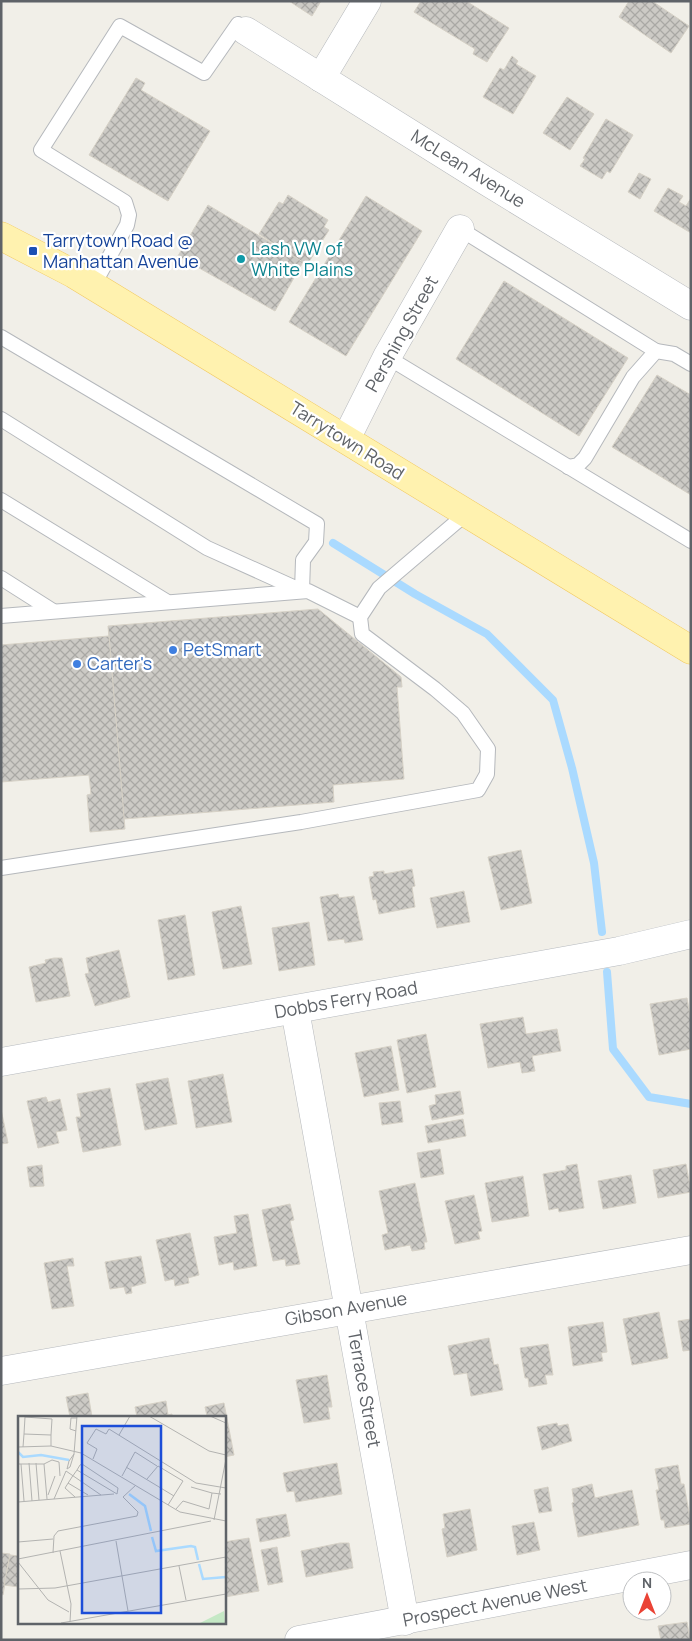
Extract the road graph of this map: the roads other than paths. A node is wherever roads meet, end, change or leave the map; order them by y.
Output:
1 (367, 1) edge
2 (246, 30) joint
3 (321, 78) junction
4 (460, 229) joint
5 (1, 236) edge
6 (93, 286) junction
7 (691, 306) edge
8 (1, 337) edge
9 (656, 351) junction
10 (387, 357) junction
11 (691, 364) edge
12 (1, 419) edge
13 (346, 439) junction
14 (568, 467) junction
15 (1, 500) edge
16 (466, 513) junction
17 (691, 541) edge
18 (1, 578) edge
19 (302, 591) junction
20 (166, 601) junction
21 (53, 611) junction
22 (1, 616) edge
23 (360, 617) junction
24 (691, 650) edge
25 (1, 868) edge
26 (691, 934) edge
27 (295, 1010) junction
28 (1, 1062) edge
29 (691, 1250) edge
30 (350, 1308) junction
31 (1, 1371) edge
32 (691, 1565) edge
33 (405, 1621) junction
34 (299, 1640) edge

1 - 3 street
2 - 3 street, McLean Avenue
2 - 6 lane
3 - 7 street, McLean Avenue
4 - 9 lane
4 - 10 street, Pershing Street
5 - 6 main road, Tarrytown Road
6 - 13 main road, Tarrytown Road
8 - 19 lane
9 - 11 lane
9 - 14 lane
10 - 13 street, Pershing Street
10 - 14 lane
12 - 19 lane
13 - 16 main road, Tarrytown Road
14 - 17 lane
15 - 20 lane
16 - 23 lane
16 - 24 main road, Tarrytown Road
18 - 21 lane
19 - 20 lane
19 - 23 lane
20 - 21 lane
21 - 22 lane
23 - 25 lane
26 - 27 street, Dobbs Ferry Road
27 - 28 street, Dobbs Ferry Road
27 - 30 street, Terrace Street
29 - 30 street, Gibson Avenue
30 - 31 street, Gibson Avenue
30 - 33 street, Terrace Street
32 - 33 street, Prospect Avenue West
33 - 34 street, Prospect Avenue West

